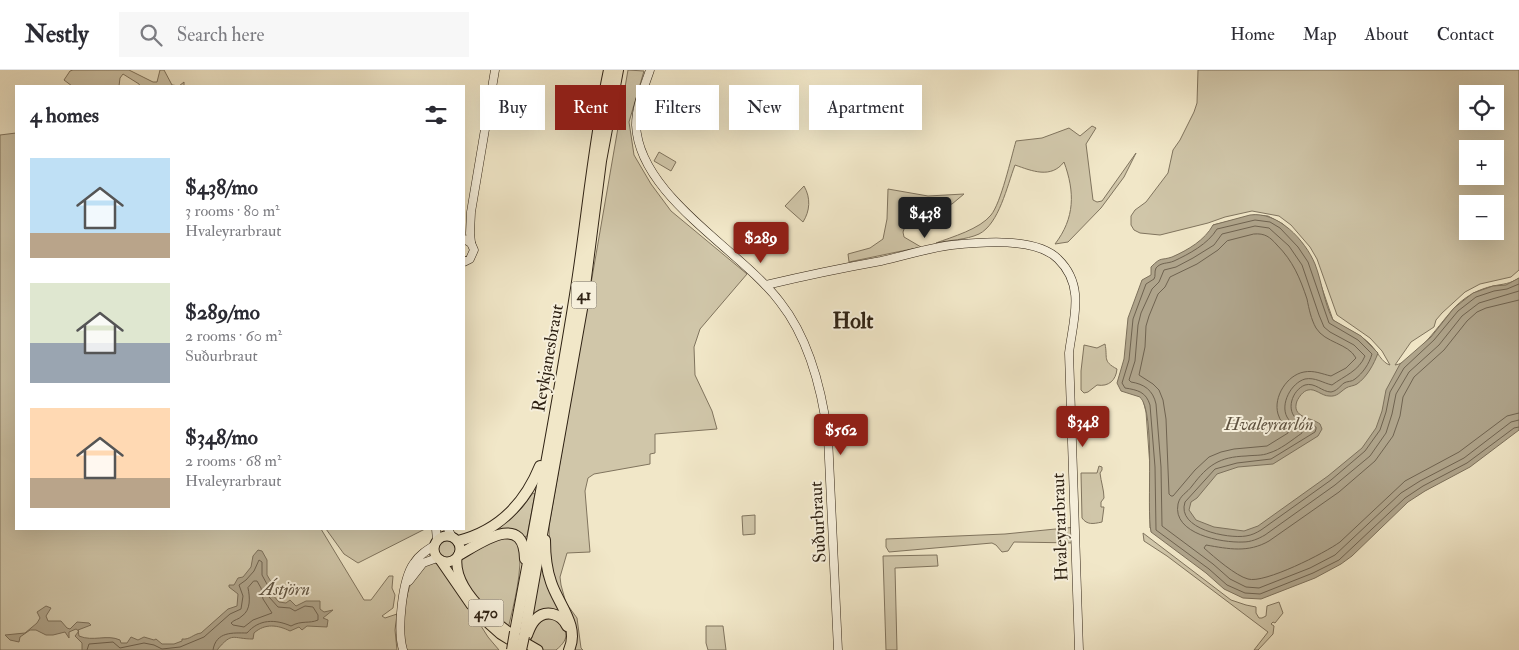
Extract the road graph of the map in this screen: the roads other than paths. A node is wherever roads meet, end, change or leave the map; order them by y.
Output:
1 (491, 70) edge
2 (496, 70) edge
3 (609, 70) edge
4 (618, 70) edge
5 (650, 70) edge
6 (465, 221) edge
7 (467, 241) edge
8 (465, 262) edge
9 (766, 285) junction
10 (548, 444) junction
11 (544, 519) junction
12 (436, 530) edge
13 (453, 535) edge
14 (436, 543) junction
15 (458, 557) junction
16 (438, 559) junction
17 (524, 582) junction
18 (405, 591) junction
19 (522, 642) edge
20 (402, 650) edge
21 (512, 650) edge
22 (538, 650) edge
23 (565, 650) edge
24 (838, 650) edge
25 (1079, 650) edge

1 - 6 street
2 - 7 street
3 - 10 highway, Reykjanesbraut / 41
4 - 11 highway, Reykjanesbraut / 41
5 - 9 street, Suðurbraut
7 - 8 street
9 - 24 street, Suðurbraut
9 - 25 street, Hvaleyrarbraut
10 - 13 highway
10 - 17 highway, Reykjanesbraut / 41
11 - 19 highway, Reykjanesbraut / 41
11 - 23 highway
12 - 14 street
13 - 14 main road
13 - 15 main road, 470
14 - 16 main road, 470
14 - 18 street
15 - 16 main road
15 - 17 highway
15 - 22 main road, 470
16 - 18 street
16 - 19 main road, 470
17 - 19 highway, Reykjanesbraut / 41
18 - 20 street
19 - 21 highway, Reykjanesbraut / 41, bridge
19 - 23 highway

